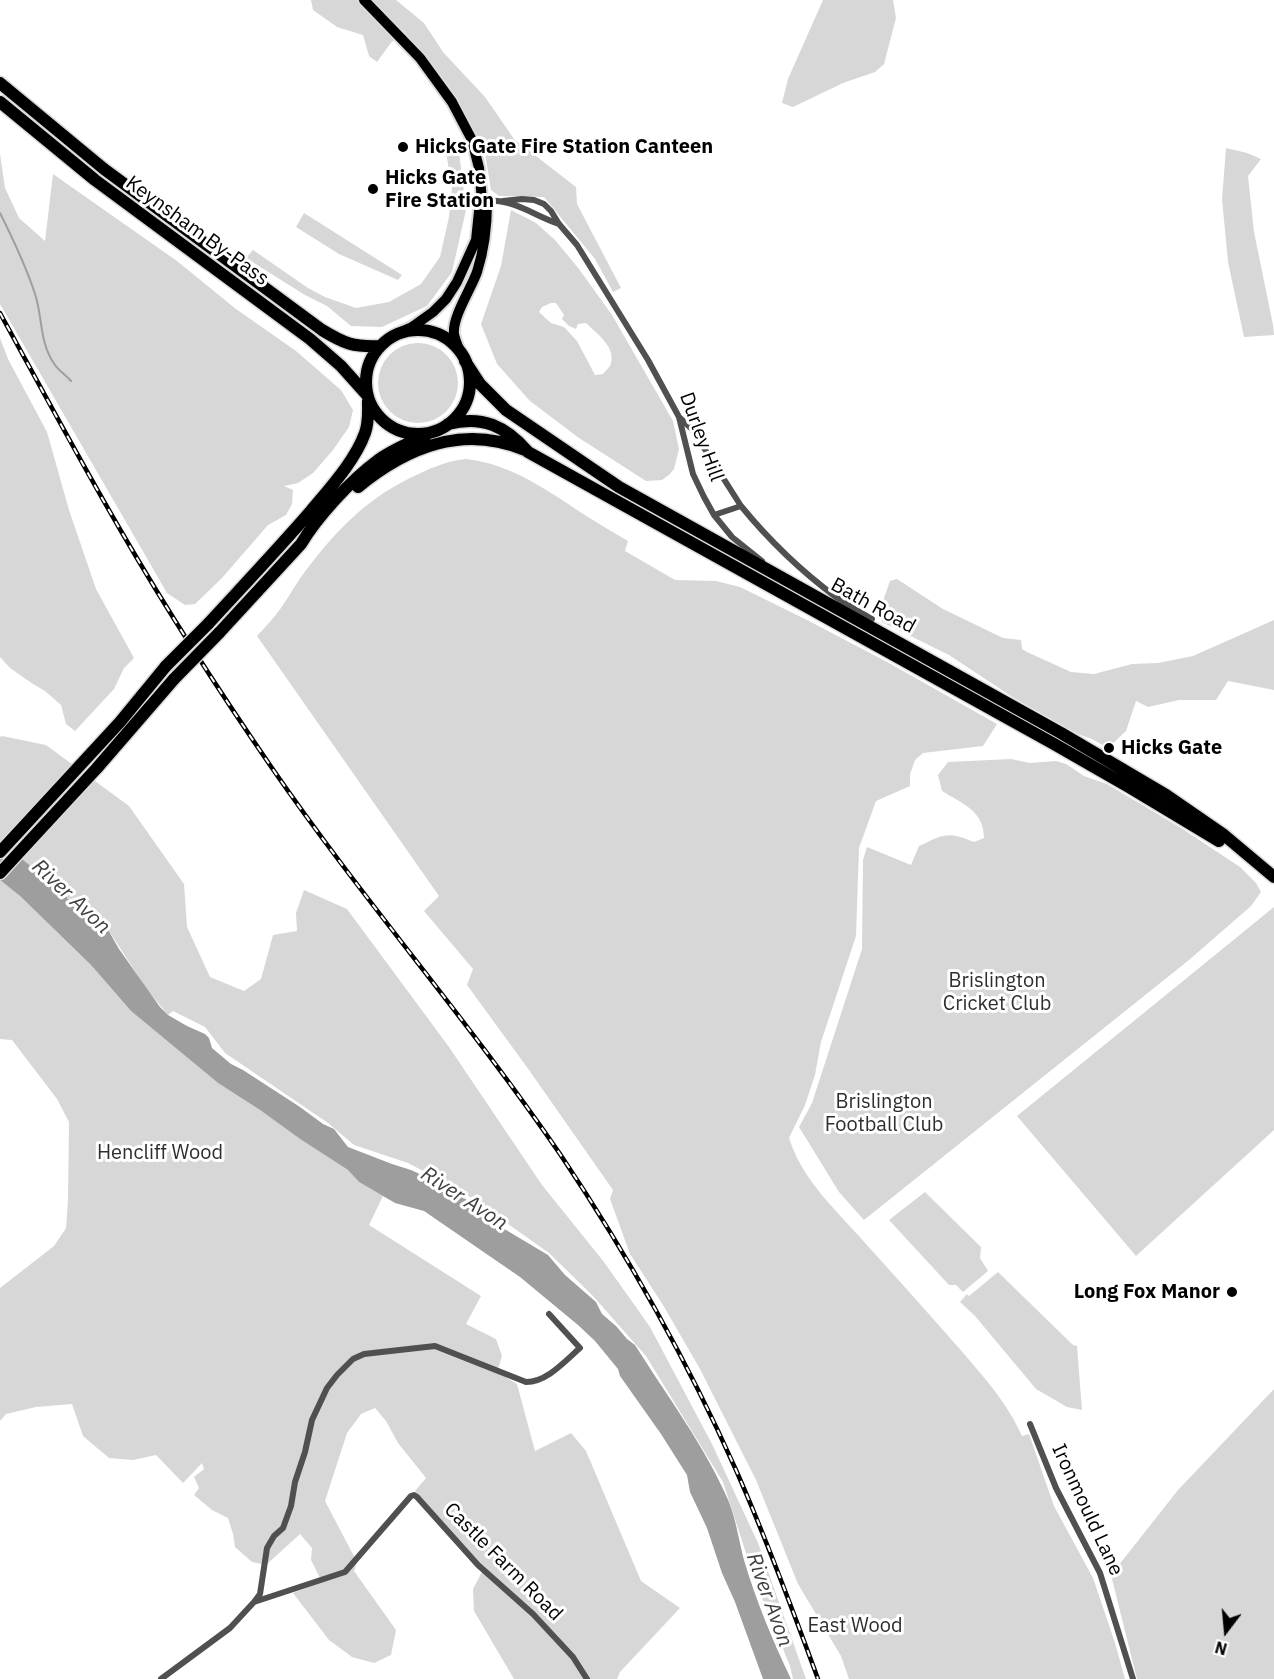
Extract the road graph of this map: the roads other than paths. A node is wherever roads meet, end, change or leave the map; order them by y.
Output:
1 (364, 0) edge
2 (0, 83) edge
3 (0, 102) edge
4 (482, 200) junction
5 (502, 201) junction
6 (559, 224) junction
7 (396, 334) junction
8 (380, 346) junction
9 (463, 356) junction
10 (368, 398) junction
11 (679, 417) junction
12 (448, 424) junction
13 (430, 433) junction
14 (528, 452) junction
15 (741, 506) junction
16 (714, 515) junction
17 (306, 535) junction
18 (793, 583) junction
19 (872, 619) dead end
20 (1057, 739) junction
21 (0, 852) edge
22 (0, 873) edge
23 (1273, 876) edge
24 (549, 1314) dead end
25 (1030, 1424) dead end
26 (254, 1602) junction
27 (165, 1678) edge
28 (586, 1679) edge
29 (1133, 1679) edge

1 - 4 main road
2 - 8 highway, Keynsham By-Pass
3 - 10 highway, Keynsham By-Pass
4 - 5 street, Durley Hill
4 - 7 main road
4 - 9 main road
5 - 6 street, Durley Hill
5 - 6 street, Durley Hill
6 - 11 street, Durley Hill
7 - 8 highway
7 - 9 highway
8 - 10 highway
9 - 12 highway
9 - 18 highway, Bath Road
10 - 13 highway
10 - 21 highway, bridge
11 - 15 street
11 - 16 street, Durley Hill
12 - 13 highway
12 - 14 highway, Bath Road
13 - 17 highway
14 - 17 highway
14 - 20 highway, Bath Road
15 - 16 street
15 - 19 street
16 - 18 street, Durley Hill
17 - 22 highway, bridge
18 - 20 highway, Bath Road
20 - 23 highway, Bath Road
24 - 26 street
25 - 29 street, Ironmould Lane
26 - 27 street
26 - 28 street, Castle Farm Road

